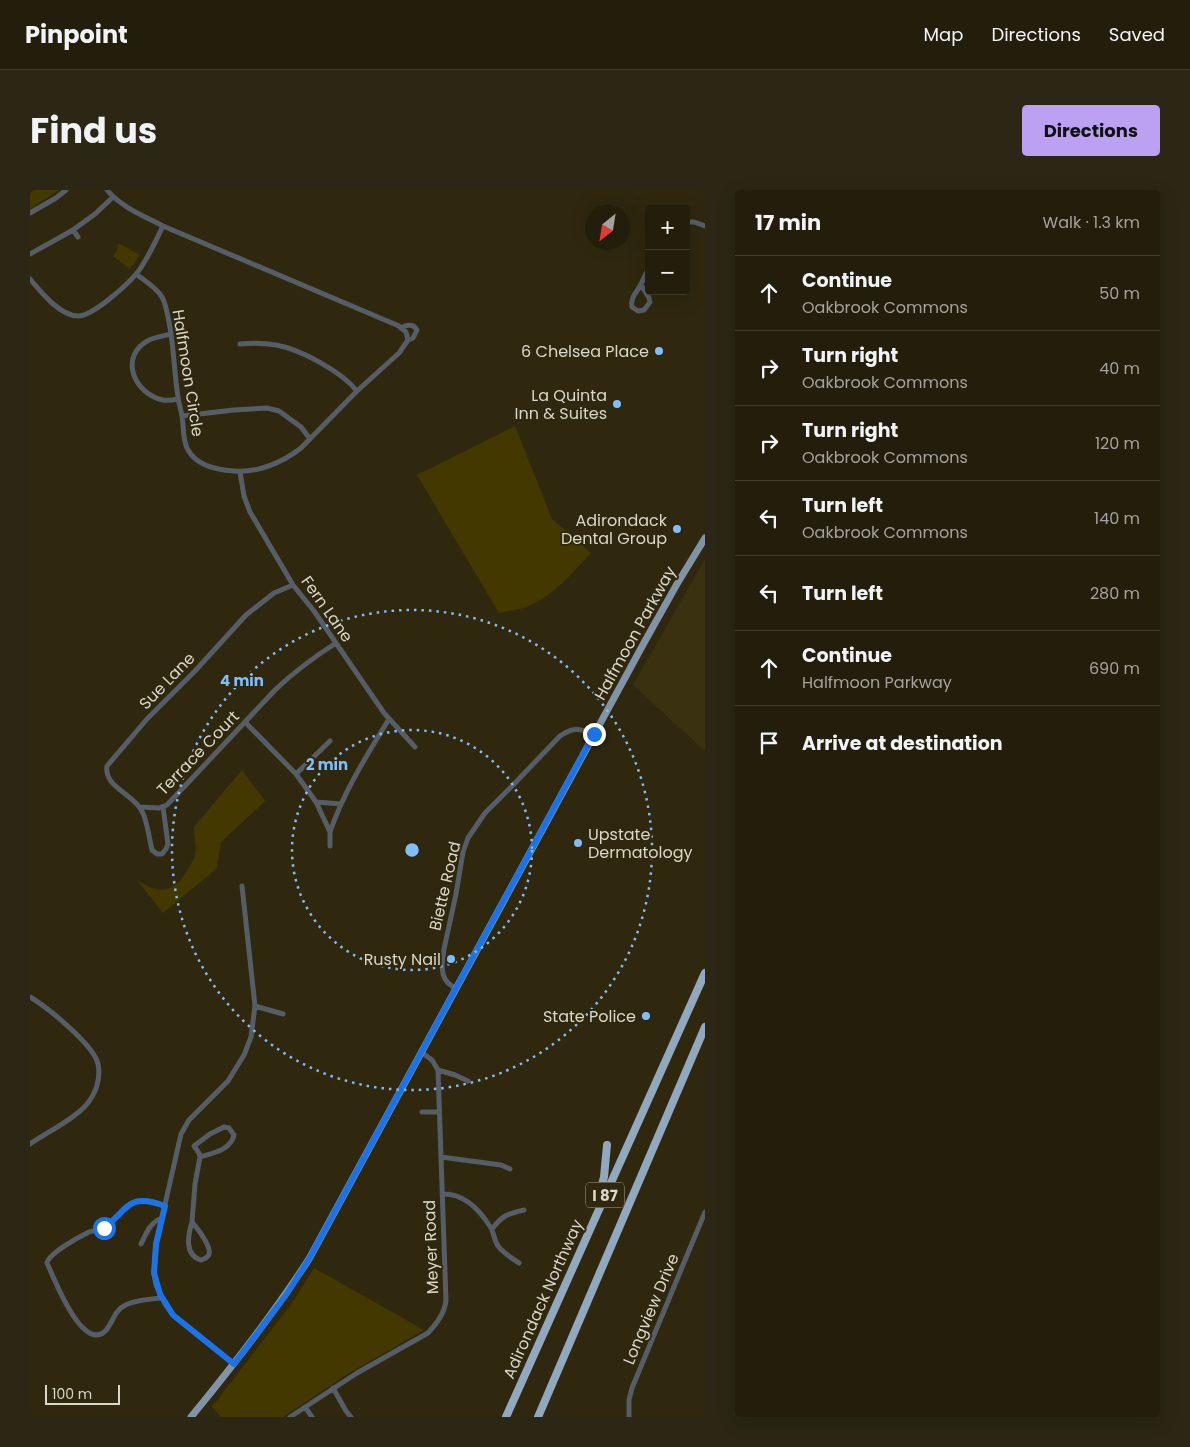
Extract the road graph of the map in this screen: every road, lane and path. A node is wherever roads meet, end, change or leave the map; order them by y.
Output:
1 (66, 190) edge
2 (107, 190) edge
3 (113, 197) junction
4 (30, 213) edge
5 (690, 222) edge
6 (163, 226) junction
7 (705, 226) edge
8 (73, 230) junction
9 (78, 237) dead end
10 (30, 254) edge
11 (136, 274) junction
12 (645, 277) edge
13 (30, 279) edge
14 (641, 286) junction
15 (78, 316) junction
16 (78, 323) dead end
17 (401, 328) junction
18 (172, 334) junction
19 (408, 340) junction
20 (240, 344) dead end
21 (357, 391) junction
22 (178, 399) junction
23 (182, 416) junction
24 (310, 439) junction
25 (240, 472) junction
26 (705, 538) edge
27 (293, 585) junction
28 (336, 643) junction
29 (389, 719) junction
30 (245, 722) junction
31 (594, 734) junction
32 (330, 741) dead end
33 (415, 748) dead end
34 (296, 774) junction
35 (316, 802) junction
36 (341, 804) junction
37 (140, 807) junction
38 (163, 807) junction
39 (330, 832) junction
40 (330, 846) dead end
41 (242, 886) dead end
42 (705, 973) edge
43 (456, 989) junction
44 (30, 998) edge
45 (255, 1006) junction
46 (282, 1014) dead end
47 (705, 1027) edge
48 (422, 1052) junction
49 (438, 1070) junction
50 (468, 1081) dead end
51 (422, 1112) dead end
52 (439, 1112) junction
53 (30, 1144) edge
54 (607, 1145) dead end
55 (200, 1157) junction
56 (441, 1157) junction
57 (510, 1170) dead end
58 (442, 1194) junction
59 (165, 1206) junction
60 (524, 1210) dead end
61 (705, 1212) edge
62 (162, 1218) junction
63 (192, 1222) junction
64 (492, 1229) junction
65 (141, 1244) dead end
66 (580, 1251) junction
67 (519, 1263) dead end
68 (162, 1298) junction
69 (234, 1364) junction
70 (333, 1388) junction
71 (305, 1407) junction
72 (192, 1417) edge
73 (290, 1417) edge
74 (312, 1417) edge
75 (351, 1417) edge
76 (506, 1417) edge
77 (538, 1417) edge
78 (629, 1417) edge

1 - 4 street
2 - 3 street
3 - 6 street
3 - 8 street
5 - 7 street
6 - 11 street
6 - 17 street
8 - 9 street
8 - 10 street
11 - 15 street
11 - 18 street, Halfmoon Circle
12 - 14 street
13 - 15 street
14 - 14 street
15 - 16 street
17 - 19 street
17 - 19 street
18 - 22 street, Halfmoon Circle
18 - 22 street
19 - 21 street, Halfmoon Circle
20 - 21 street
21 - 24 street, Halfmoon Circle
22 - 23 street, Halfmoon Circle
23 - 24 street
23 - 25 street, Halfmoon Circle
24 - 25 street, Halfmoon Circle
25 - 27 street, Fern Lane
26 - 31 main road, Halfmoon Parkway
27 - 28 street, Fern Lane
27 - 37 street, Sue Lane
28 - 29 street, Fern Lane
28 - 30 street, Terrace Court
29 - 33 street, Fern Lane
29 - 36 street
30 - 34 street
30 - 38 street, Terrace Court
31 - 43 main road, Halfmoon Parkway
31 - 43 street, Biette Road
32 - 34 street
34 - 35 street
35 - 36 street
35 - 39 street
36 - 39 street
37 - 38 street, Terrace Court
37 - 38 street
39 - 40 street
41 - 45 street
42 - 66 highway, Adirondack Northway / I 87
43 - 48 main road, Halfmoon Parkway
44 - 53 street
45 - 46 street
45 - 59 street
47 - 77 highway, I 87
48 - 49 street
48 - 69 main road, Halfmoon Parkway
49 - 50 street
49 - 52 street, Meyer Road
51 - 52 street
52 - 56 street, Meyer Road
54 - 66 highway
55 - 55 street
55 - 63 street
56 - 57 street
56 - 58 street, Meyer Road
58 - 64 street
58 - 70 street, Meyer Road
59 - 62 street
59 - 68 street
60 - 64 street
61 - 78 street, Longview Drive
62 - 65 street
62 - 68 street
63 - 63 street
64 - 67 street
66 - 76 highway, Adirondack Northway / I 87
68 - 69 street
69 - 72 main road, Halfmoon Parkway
70 - 71 street, Meyer Road
70 - 75 street
71 - 73 street, Meyer Road
71 - 74 street

